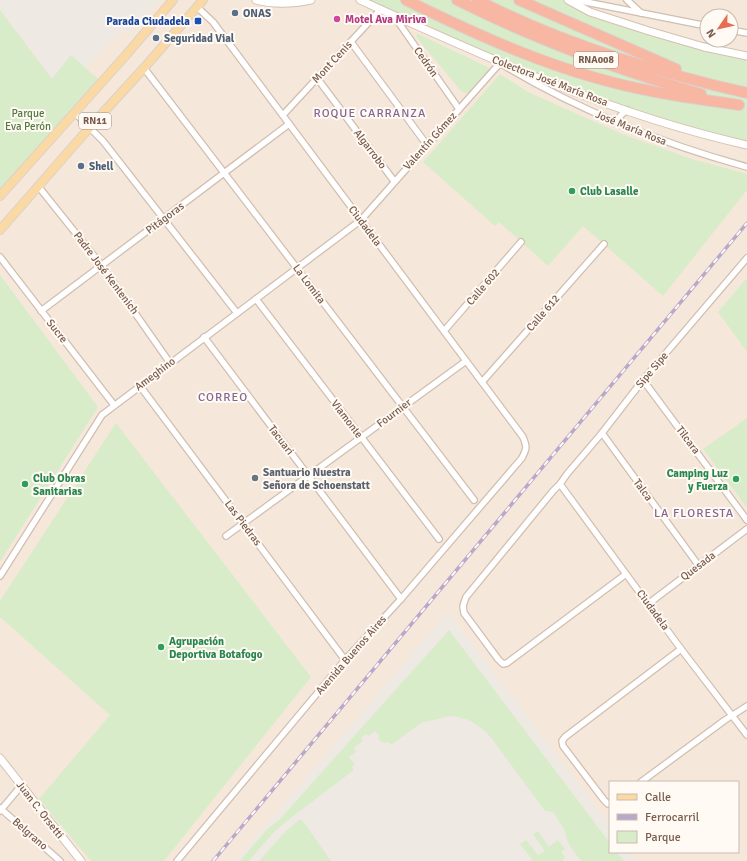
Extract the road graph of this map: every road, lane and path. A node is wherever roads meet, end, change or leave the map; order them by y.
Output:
1 (173, 0) edge
2 (204, 0) edge
3 (256, 0) edge
4 (311, 0) edge
5 (360, 0) edge
6 (406, 0) edge
7 (457, 0) edge
8 (476, 0) edge
9 (519, 0) edge
10 (568, 0) edge
11 (576, 0) edge
12 (627, 0) edge
13 (197, 7) junction
14 (381, 9) junction
15 (642, 14) junction
16 (393, 16) junction
17 (699, 25) edge
18 (350, 42) junction
19 (747, 56) edge
20 (500, 63) junction
21 (144, 68) junction
22 (317, 78) junction
23 (726, 88) junction
24 (747, 93) edge
25 (743, 106) edge
26 (459, 109) junction
27 (627, 110) junction
28 (75, 112) junction
29 (283, 115) junction
30 (289, 124) junction
31 (619, 124) junction
32 (90, 127) junction
33 (428, 145) junction
34 (747, 146) edge
35 (747, 167) edge
36 (224, 173) junction
37 (394, 182) junction
38 (38, 186) junction
39 (0, 196) edge
40 (164, 219) junction
41 (361, 220) junction
42 (0, 230) edge
43 (521, 242) dead end
44 (604, 244) dead end
45 (0, 257) edge
46 (747, 258) edge
47 (102, 266) junction
48 (297, 268) junction
49 (256, 299) junction
50 (42, 311) junction
51 (237, 313) junction
52 (444, 331) junction
53 (204, 337) junction
54 (466, 361) junction
55 (170, 362) junction
56 (643, 380) junction
57 (482, 382) junction
58 (140, 386) junction
59 (114, 405) junction
60 (403, 406) junction
61 (602, 434) junction
62 (361, 437) junction
63 (526, 449) joint
64 (309, 477) junction
65 (560, 484) junction
66 (474, 500) dead end
67 (747, 520) edge
68 (243, 524) junction
69 (747, 529) edge
70 (226, 536) dead end
71 (439, 539) dead end
72 (699, 566) junction
73 (626, 574) junction
74 (0, 576) edge
75 (401, 599) junction
76 (648, 604) junction
77 (681, 649) junction
78 (345, 660) junction
79 (747, 706) edge
80 (733, 716) junction
81 (747, 735) edge
82 (0, 758) edge
83 (642, 781) edge
84 (21, 786) junction
85 (609, 804) edge
86 (1, 809) edge
87 (60, 861) edge
88 (81, 861) edge
89 (177, 861) edge

1 - 28 main road, RN11
2 - 13 main road, RN11
3 - 4 main road
5 - 14 main road, Colectora José María Rosa
6 - 25 highway
7 - 25 highway, RNA008
8 - 23 highway, RNA008
9 - 23 highway
10 - 19 main road
11 - 15 street
12 - 15 street
13 - 21 main road, RN11
13 - 29 street, Ciudadela
14 - 16 main road, Colectora José María Rosa
14 - 18 street, Mont Cenis
15 - 17 street
16 - 20 main road, Colectora José María Rosa
16 - 26 street, Cedrón
18 - 22 street, Mont Cenis
18 - 33 street
20 - 26 street, Valentín Gómez
20 - 27 main road, Colectora José María Rosa
20 - 31 street, José María Rosa
21 - 32 main road, RN11
21 - 36 street, La Lomita
22 - 29 street, Mont Cenis
22 - 37 street, Algarrobo
23 - 24 highway, RNA008
26 - 33 street, Valentín Gómez
27 - 31 street
27 - 34 main road, Colectora José María Rosa
28 - 32 street
28 - 39 main road, RN11
29 - 30 street, Ciudadela
30 - 36 street, Pitágoras
30 - 41 street, Ciudadela
31 - 35 street, José María Rosa
32 - 38 main road, RN11
32 - 40 street
33 - 37 street, Valentín Gómez
36 - 40 street, Pitágoras
36 - 48 street, La Lomita
37 - 41 street, Valentín Gómez
38 - 42 main road, RN11
38 - 47 street, Padre José Kentenich
40 - 47 street, Pitágoras
40 - 51 street
41 - 48 street, Ameghino
41 - 52 street, Ciudadela
43 - 52 street, Calle 602
44 - 57 street, Calle 612
45 - 50 street, Sucre
46 - 56 street, Sipe Sipe
47 - 50 street, Pitágoras
47 - 55 street, Padre José Kentenich
48 - 49 street, Ameghino
48 - 60 street, La Lomita
49 - 51 street, Ameghino
49 - 62 street, Viamonte
50 - 59 street, Sucre
51 - 53 street, Ameghino
52 - 54 street, Ciudadela
53 - 55 street, Ameghino
53 - 64 street, Tacuari
54 - 57 street, Ciudadela
54 - 60 street, Fournier
55 - 58 street, Ameghino
56 - 61 street, Sipe Sipe
56 - 67 street, Tilcara
57 - 63 street, Ciudadela
58 - 59 street, Ameghino
58 - 68 street, Las Piedras
59 - 74 street, Ameghino
60 - 62 street, Fournier
60 - 66 street, La Lomita
61 - 65 street, Sipe Sipe
61 - 72 street, Talca
62 - 64 street, Fournier
62 - 71 street, Viamonte
63 - 75 street, Avenida Buenos Aires
64 - 68 street, Fournier
64 - 75 street, Tacuari
65 - 73 street, Ciudadela
65 - 73 street, Sipe Sipe
68 - 70 street, Fournier
68 - 78 street, Las Piedras
69 - 72 street, Quesada
72 - 76 street, Quesada
73 - 76 street, Ciudadela
75 - 78 street, Avenida Buenos Aires
76 - 77 street, Ciudadela
77 - 80 street, Ciudadela
77 - 85 street
78 - 89 street, Avenida Buenos Aires
79 - 80 street
80 - 81 street, Ciudadela
80 - 83 street
82 - 84 main road, Juan C. Orsetti
84 - 86 street
84 - 88 main road, Juan C. Orsetti
86 - 87 street, Belgrano

